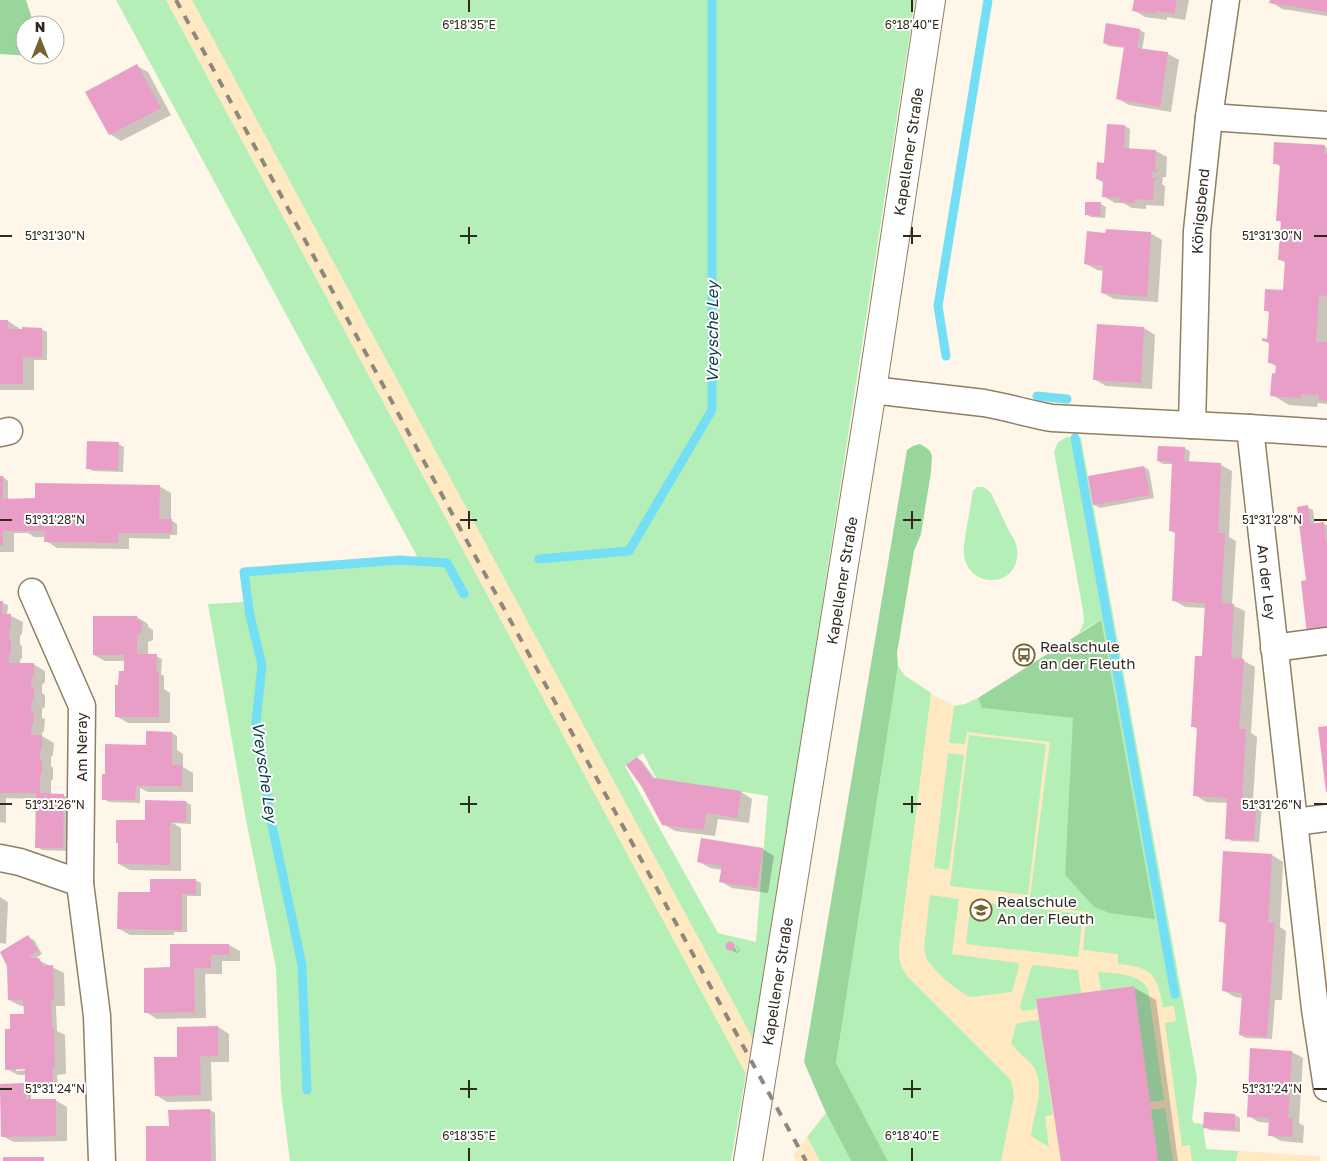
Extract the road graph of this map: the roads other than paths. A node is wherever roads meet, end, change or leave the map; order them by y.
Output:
1 (932, 0) edge
2 (1226, 0) edge
3 (1209, 117) junction
4 (1327, 125) edge
5 (872, 390) junction
6 (1192, 425) junction
7 (1250, 428) junction
8 (1327, 433) edge
9 (32, 592) dead end
10 (1327, 642) edge
11 (1274, 648) junction
12 (1327, 818) edge
13 (1295, 822) junction
14 (0, 858) edge
15 (80, 883) junction
16 (1321, 1008) edge
17 (1327, 1088) edge
18 (102, 1161) edge
19 (748, 1161) edge

1 - 5 main road, Kapellener Straße
2 - 3 street, Königsbend
3 - 4 street
3 - 6 street, Königsbend
5 - 6 street
5 - 19 main road, Kapellener Straße
6 - 7 street
7 - 8 street
7 - 11 street, An der Ley
9 - 15 street, Am Neray
10 - 11 street
11 - 13 street, An der Ley
12 - 13 street
13 - 16 street, An der Ley
14 - 15 street
15 - 18 street, Am Neray
16 - 17 street, An der Ley

